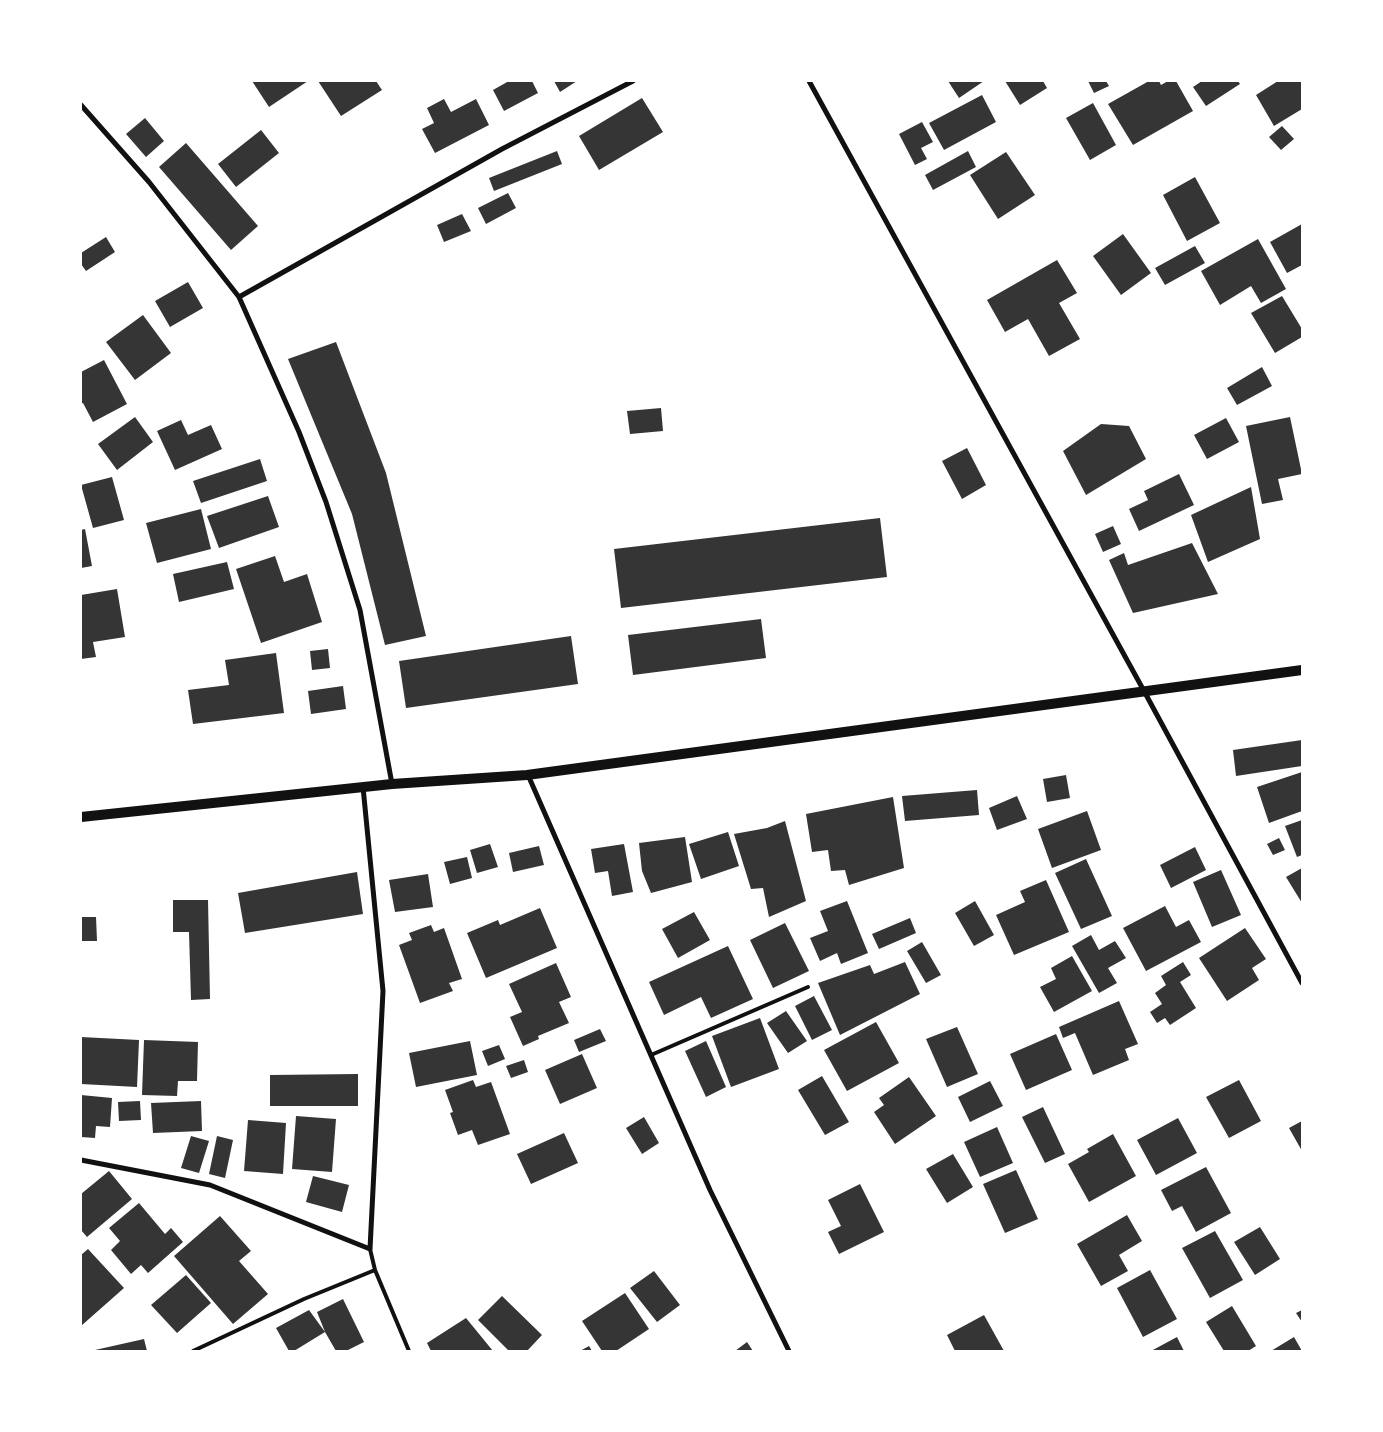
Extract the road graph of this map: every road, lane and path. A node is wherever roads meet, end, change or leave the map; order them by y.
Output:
1 (633, 81) edge
2 (809, 81) edge
3 (81, 105) edge
4 (239, 297) junction
5 (1302, 670) edge
6 (1144, 691) junction
7 (527, 775) junction
8 (392, 784) junction
9 (363, 788) junction
10 (81, 817) edge
11 (1302, 983) edge
12 (808, 986) dead end
13 (651, 1055) junction
14 (81, 1160) edge
15 (370, 1249) junction
16 (375, 1270) junction
17 (193, 1351) edge
18 (409, 1351) edge
19 (789, 1351) edge

1 - 4 street
2 - 6 street
3 - 4 street
4 - 8 street
5 - 6 main road
6 - 7 main road
6 - 11 street
7 - 8 main road
7 - 13 street
8 - 9 main road
9 - 10 main road
9 - 15 street
12 - 13 lane
13 - 19 street
14 - 15 street
15 - 16 lane
16 - 17 lane
16 - 18 lane

